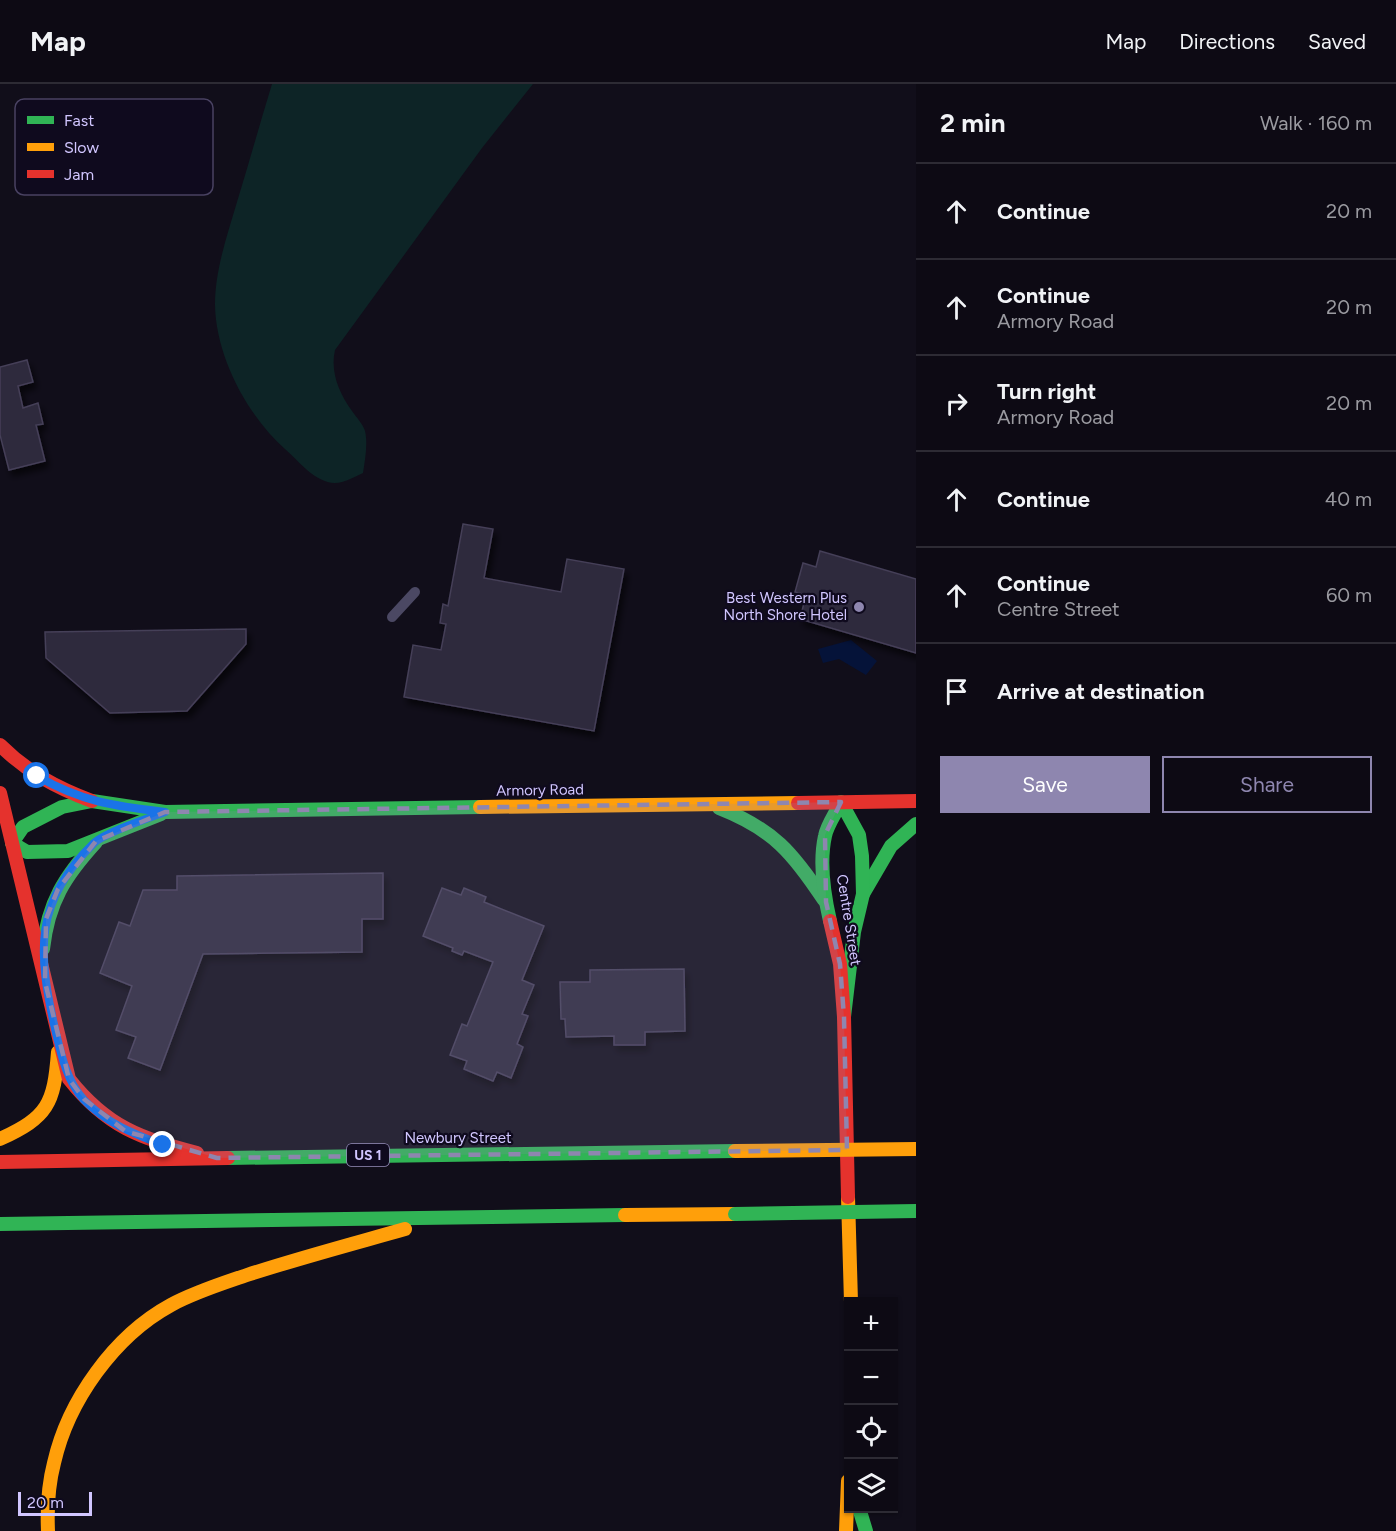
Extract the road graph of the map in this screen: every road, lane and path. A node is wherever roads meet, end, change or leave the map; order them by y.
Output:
1 (415, 592) dead end
2 (392, 617) dead end
3 (0, 745) edge
4 (0, 793) edge
5 (92, 801) junction
6 (916, 801) edge
7 (841, 802) junction
8 (705, 803) junction
9 (165, 812) junction
10 (916, 824) edge
11 (96, 842) junction
12 (12, 843) junction
13 (863, 894) junction
14 (826, 902) junction
15 (45, 982) junction
16 (844, 1017) junction
17 (58, 1040) junction
18 (0, 1139) edge
19 (916, 1149) edge
20 (217, 1158) junction
21 (0, 1162) edge
22 (916, 1211) edge
23 (450, 1217) junction
24 (0, 1224) edge
25 (851, 1297) edge
26 (847, 1513) edge
27 (861, 1513) edge
28 (48, 1531) edge
29 (846, 1531) edge
30 (866, 1531) edge

1 - 2 lane
3 - 5 main road
4 - 12 main road
5 - 9 main road, Armory Road
5 - 12 main road, Armory Road
6 - 7 main road, Armory Road
7 - 8 main road, Armory Road
7 - 13 main road, Centre Street
7 - 14 main road, Centre Street
8 - 9 main road, Armory Road
8 - 14 main road
9 - 11 main road, Armory Road
10 - 13 main road
11 - 12 main road, Armory Road
11 - 15 main road
12 - 15 main road
13 - 16 main road, Centre Street
14 - 16 main road, Centre Street
15 - 17 main road
16 - 25 main road, Centre Street
17 - 18 main road
17 - 20 main road
19 - 20 main road, Newbury Street / US 1, bridge
20 - 21 main road, Newbury Street / US 1
22 - 23 main road, bridge
23 - 24 main road
23 - 28 main road
26 - 29 main road
27 - 30 main road

